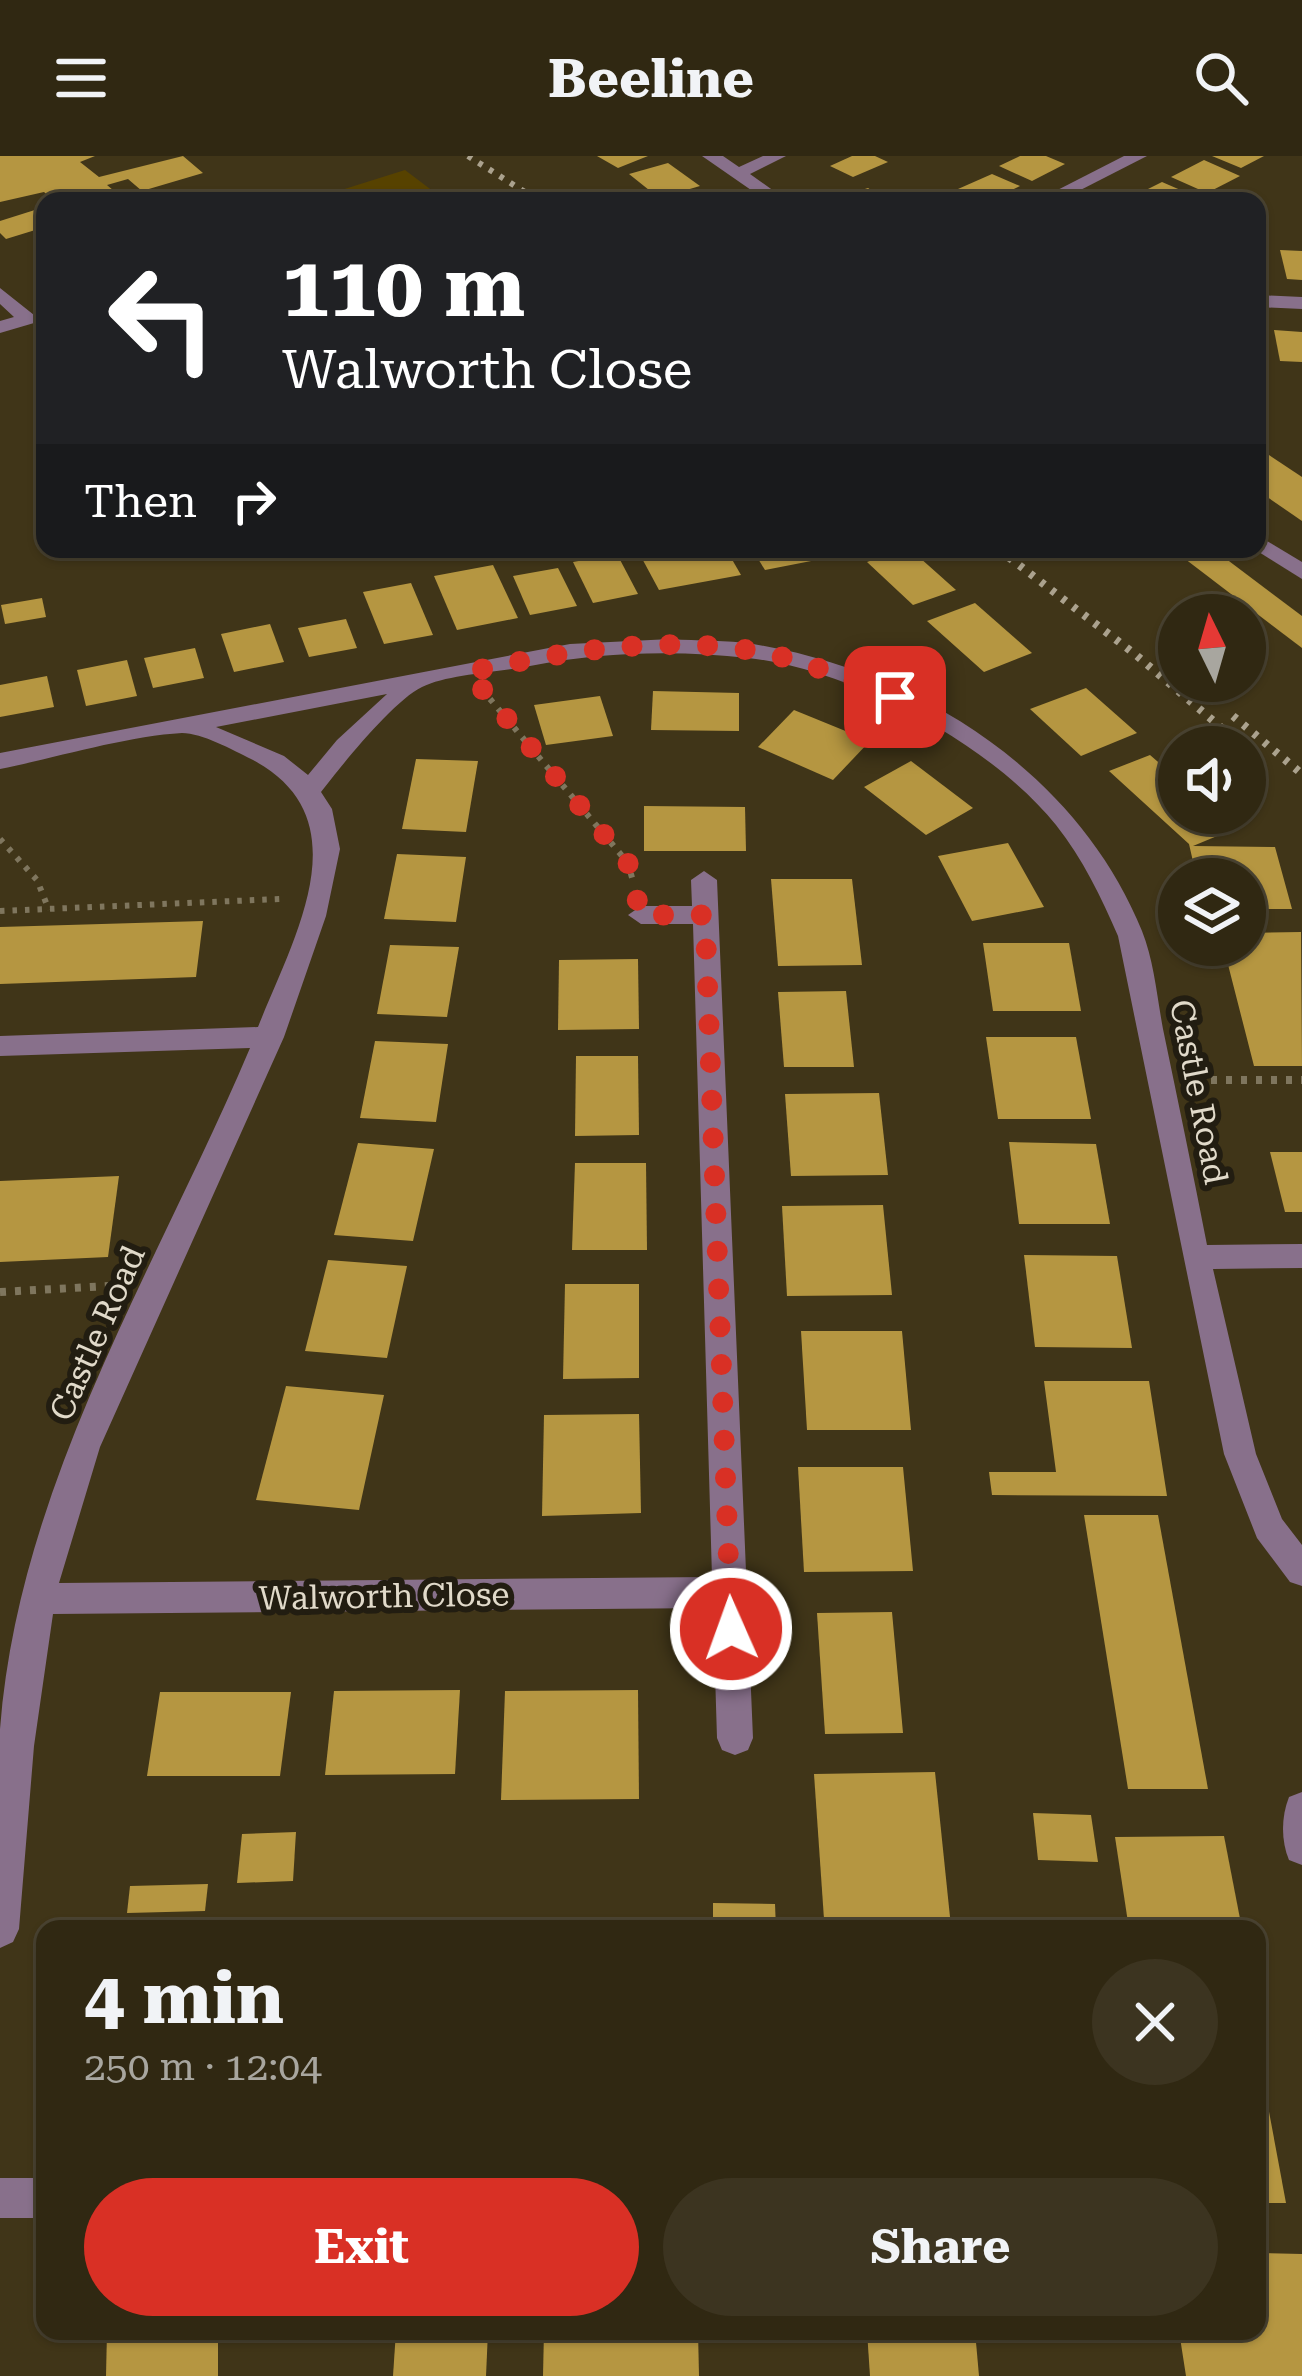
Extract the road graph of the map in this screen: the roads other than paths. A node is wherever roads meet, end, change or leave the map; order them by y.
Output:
1 (711, 156) edge
2 (777, 156) edge
3 (1138, 156) edge
4 (739, 172) junction
5 (767, 192) edge
6 (1064, 192) edge
7 (0, 294) edge
8 (1266, 301) edge
9 (1302, 303) edge
10 (0, 327) edge
11 (1266, 547) edge
12 (1302, 572) edge
13 (416, 680) junction
14 (191, 726) junction
15 (0, 761) edge
16 (308, 792) junction
17 (704, 880) dead end
18 (641, 915) road end
19 (705, 915) junction
20 (270, 1037) junction
21 (0, 1046) edge
22 (1302, 1256) edge
23 (1195, 1257) junction
24 (1302, 1571) edge
25 (730, 1592) junction
26 (39, 1599) junction
27 (735, 1738) dead end
28 (6, 1777) edge
29 (1302, 1810) edge
30 (1302, 1846) edge
31 (0, 1929) edge
32 (0, 2198) edge
33 (36, 2198) edge

1 - 4 street
2 - 4 street
3 - 6 street
4 - 5 street
7 - 10 street
8 - 9 street
11 - 12 street
13 - 14 street, Castle Road
13 - 16 street
13 - 23 street, Castle Road
14 - 15 street, Castle Road
14 - 16 street
16 - 20 street, Castle Road
17 - 19 street
18 - 19 street
19 - 25 street
20 - 21 street
20 - 26 street, Castle Road
22 - 23 street
23 - 24 street, Castle Road
25 - 26 street, Walworth Close
25 - 27 street
26 - 28 street, Castle Road
28 - 31 street, Castle Road
29 - 30 street
32 - 33 street

